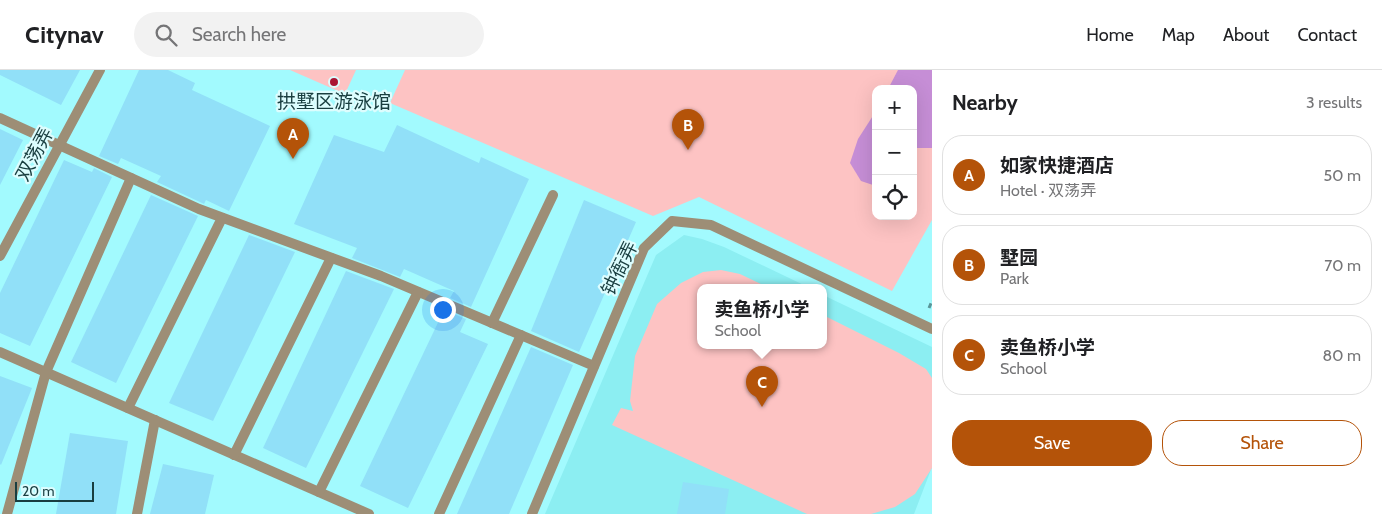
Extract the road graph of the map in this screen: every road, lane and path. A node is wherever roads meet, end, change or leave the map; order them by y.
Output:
1 (100, 70) edge
2 (0, 118) edge
3 (59, 146) junction
4 (131, 178) junction
5 (553, 195) dead end
6 (222, 218) junction
7 (0, 256) edge
8 (331, 258) junction
9 (418, 292) junction
10 (492, 323) junction
11 (932, 329) edge
12 (521, 335) junction
13 (0, 352) edge
14 (594, 366) junction
15 (46, 372) junction
16 (128, 408) junction
17 (155, 420) junction
18 (234, 455) junction
19 (318, 492) junction
20 (349, 510) edge
21 (7, 514) edge
22 (137, 514) edge
23 (369, 514) edge
24 (439, 514) edge
25 (532, 514) edge

1 - 3 street, 双荡弄
2 - 3 street
3 - 4 street
3 - 7 street, 双荡弄
4 - 6 street
4 - 15 street
5 - 10 street
6 - 8 street
6 - 16 street
8 - 9 street
8 - 18 street
9 - 10 street
9 - 19 street
10 - 12 street
11 - 14 street, 钟衙弄
12 - 14 street
12 - 24 street
13 - 15 street
14 - 25 street, 钟衙弄
15 - 16 street
15 - 21 street
16 - 17 street
17 - 18 street
17 - 22 street
18 - 19 street
19 - 20 street
20 - 23 street

